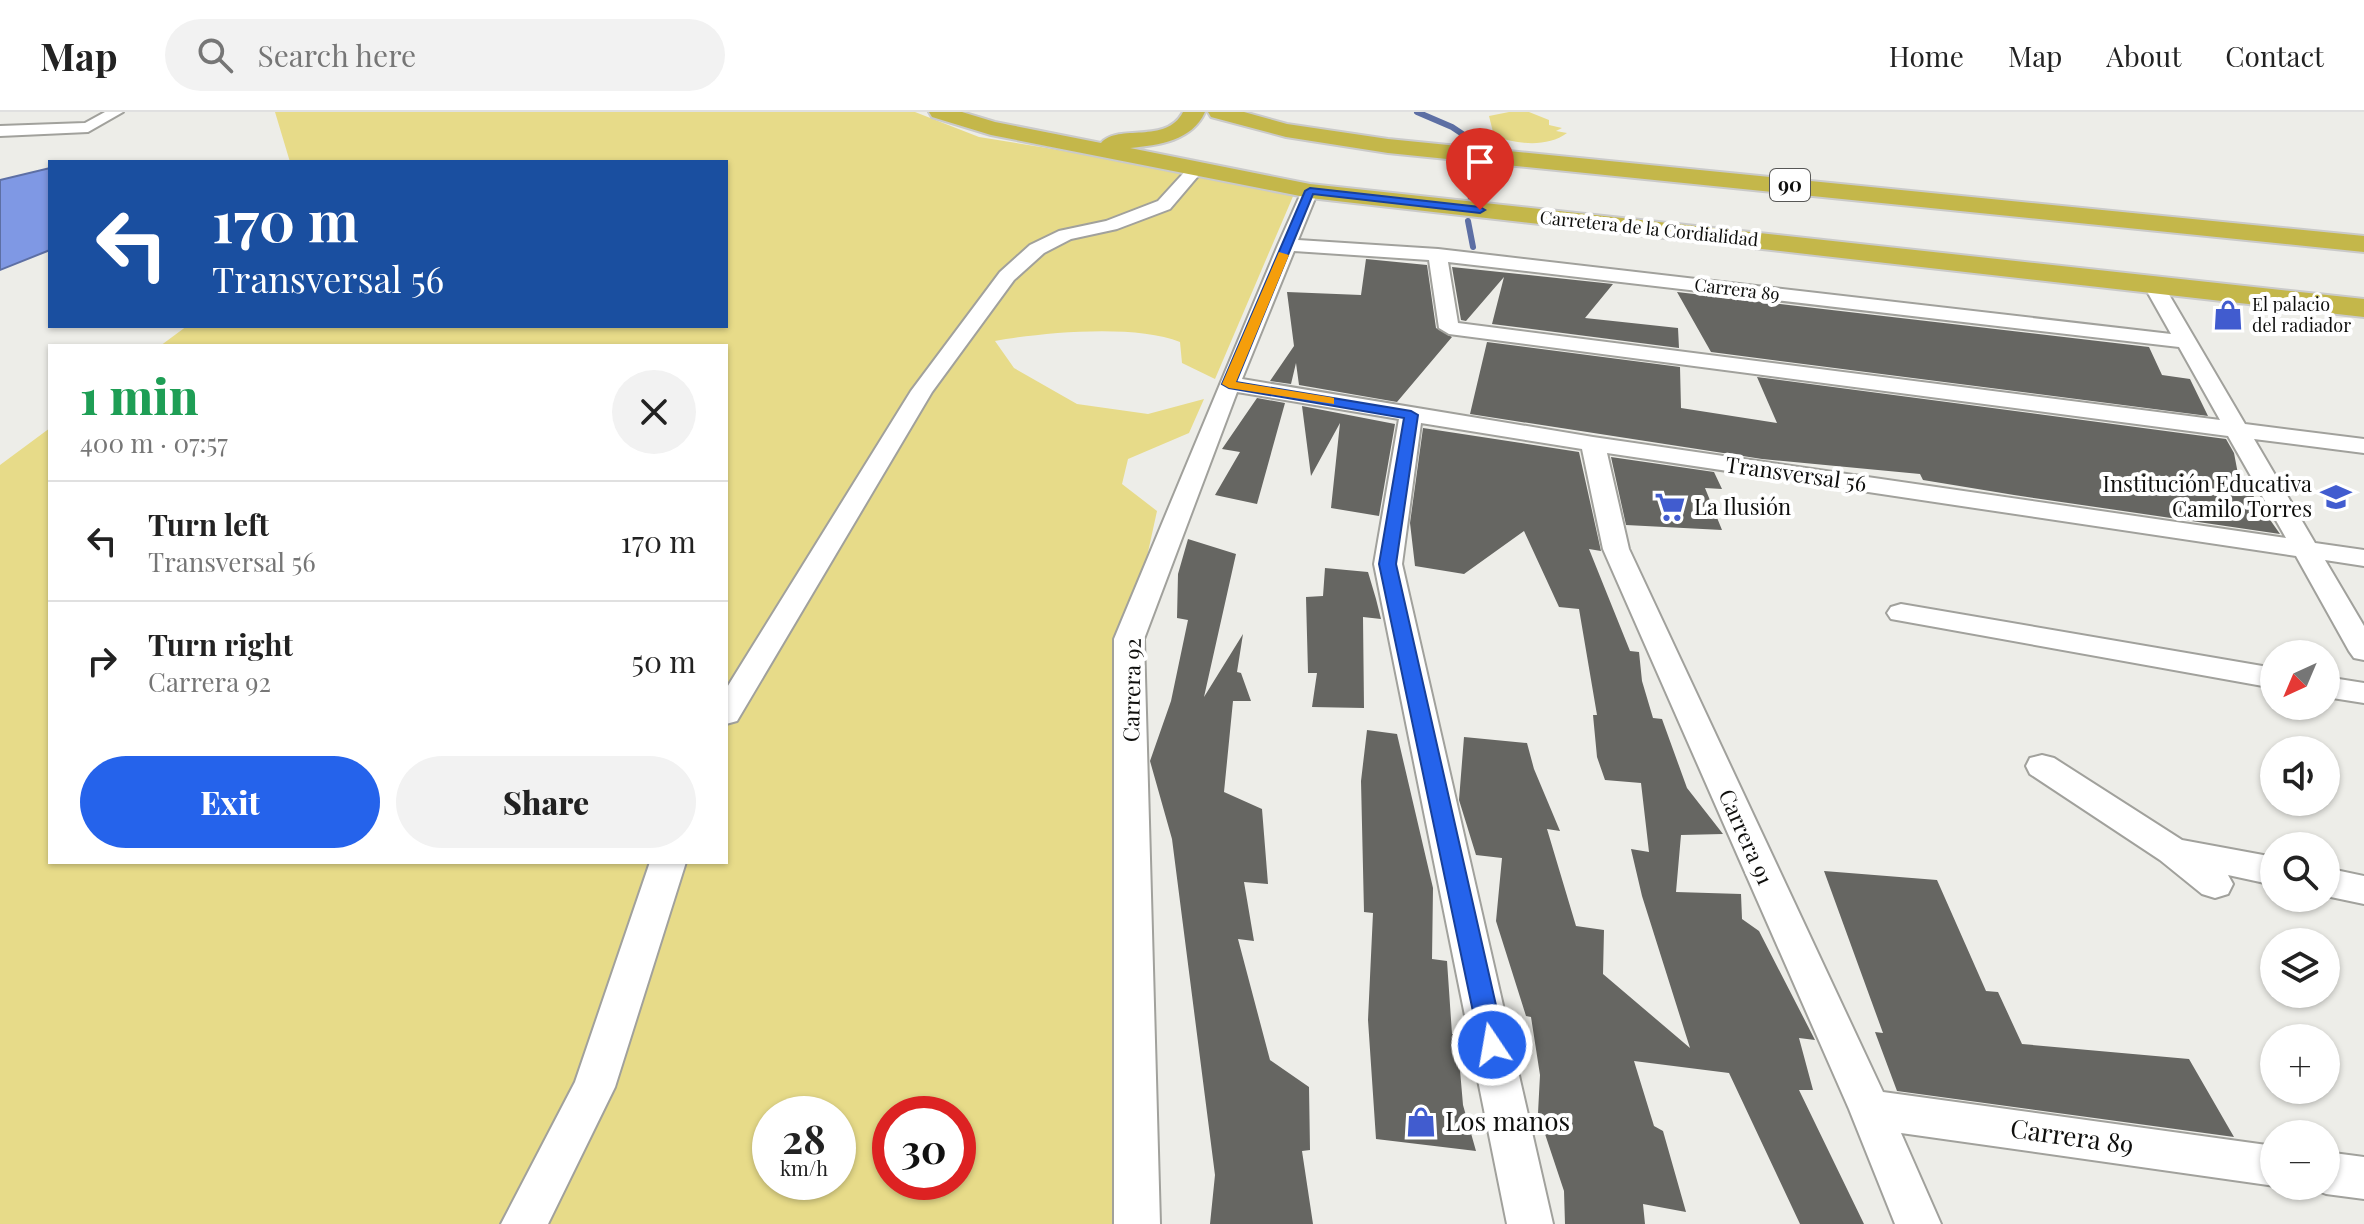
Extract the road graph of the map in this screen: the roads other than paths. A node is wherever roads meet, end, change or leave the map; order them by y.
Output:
1 (116, 112) edge
2 (940, 112) edge
3 (1194, 112) edge
4 (1219, 112) edge
5 (6, 136) edge
6 (1074, 143) junction
7 (1196, 169) junction
8 (1310, 191) junction
9 (2364, 244) edge
10 (1287, 245) junction
11 (1438, 255) junction
12 (2154, 286) junction
13 (2364, 308) edge
14 (2187, 342) junction
15 (1229, 384) junction
16 (1411, 415) junction
17 (2237, 430) junction
18 (1593, 444) junction
19 (2364, 446) edge
20 (2306, 550) junction
21 (2364, 558) edge
22 (1901, 613) dead end
23 (2364, 651) edge
24 (2260, 676) edge
25 (2340, 689) edge
26 (2364, 693) edge
27 (728, 711) edge
28 (2042, 766) dead end
29 (2172, 851) junction
30 (667, 864) edge
31 (2260, 868) edge
32 (2215, 884) dead end
33 (2340, 885) edge
34 (2364, 890) edge
35 (1870, 1109) junction
36 (2260, 1164) edge
37 (2340, 1175) edge
38 (2364, 1178) edge
39 (524, 1224) edge
40 (1137, 1224) edge
41 (1530, 1224) edge
42 (1918, 1224) edge

1 - 5 street
2 - 6 highway, Carretera de la Cordialidad
3 - 6 highway
4 - 9 highway, 90
6 - 7 highway, Carretera de la Cordialidad
7 - 8 highway, Carretera de la Cordialidad
7 - 27 street
8 - 10 street, Carrera 92
8 - 12 highway, Carretera de la Cordialidad
10 - 11 street, Carrera 89
10 - 15 street, Carrera 92
11 - 14 street, Carrera 89
11 - 17 street
12 - 13 highway, Carretera de la Cordialidad
12 - 14 street
14 - 17 street
15 - 16 street, Transversal 56
15 - 40 street, Carrera 92
16 - 18 street, Transversal 56
16 - 41 street
17 - 19 street
17 - 20 street
18 - 20 street, Transversal 56
18 - 35 street, Carrera 91
20 - 21 street, Transversal 56
20 - 23 street
22 - 24 street
25 - 26 street
28 - 29 street
29 - 31 street
29 - 32 street
30 - 39 street
33 - 34 street
35 - 36 street, Carrera 89
35 - 42 street, Carrera 91
37 - 38 street

